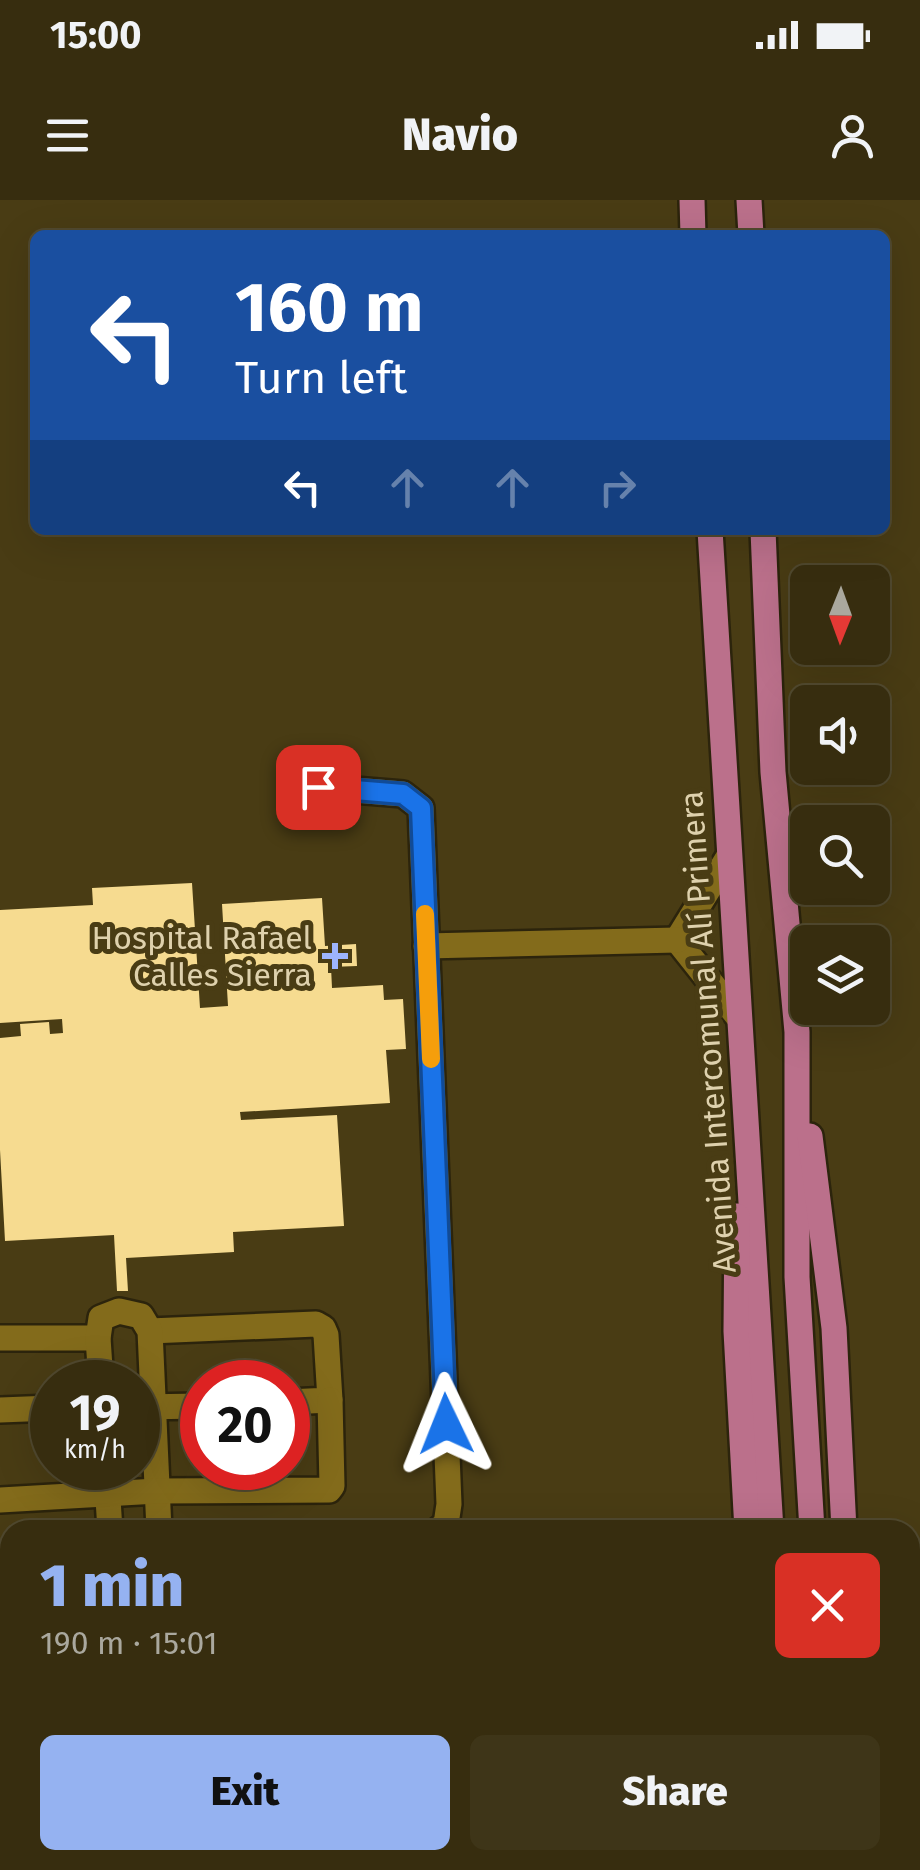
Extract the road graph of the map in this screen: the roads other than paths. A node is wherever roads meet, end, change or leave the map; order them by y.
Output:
1 (692, 200) edge
2 (749, 200) edge
3 (693, 230) edge
4 (751, 230) edge
5 (710, 535) edge
6 (763, 535) edge
7 (318, 787) dead end
8 (729, 856) junction
9 (676, 940) junction
10 (426, 946) junction
11 (739, 1027) junction
12 (797, 1032) junction
13 (150, 1332) junction
14 (0, 1338) edge
15 (98, 1338) junction
16 (100, 1360) edge
17 (149, 1360) edge
18 (330, 1400) junction
19 (310, 1401) edge
20 (30, 1409) edge
21 (0, 1410) edge
22 (53, 1490) edge
23 (107, 1490) edge
24 (152, 1490) edge
25 (157, 1491) junction
26 (0, 1500) edge
27 (109, 1520) edge
28 (158, 1520) edge
29 (446, 1520) edge
30 (746, 1520) edge
31 (771, 1520) edge
32 (811, 1520) edge
33 (844, 1520) edge

1 - 3 main road
2 - 4 main road
5 - 8 main road, Avenida Intercomunal Alí Primera
6 - 12 main road
7 - 10 street
8 - 9 street
8 - 11 main road, Avenida Intercomunal Alí Primera
9 - 10 street
9 - 11 street
10 - 29 street
11 - 30 main road
11 - 31 main road, Avenida Intercomunal Alí Primera
12 - 32 main road
12 - 33 main road
13 - 15 street
13 - 17 street
13 - 18 street
14 - 15 street
15 - 16 street
18 - 19 street
18 - 25 street
20 - 21 street
22 - 26 street
23 - 27 street
24 - 25 street
25 - 28 street

